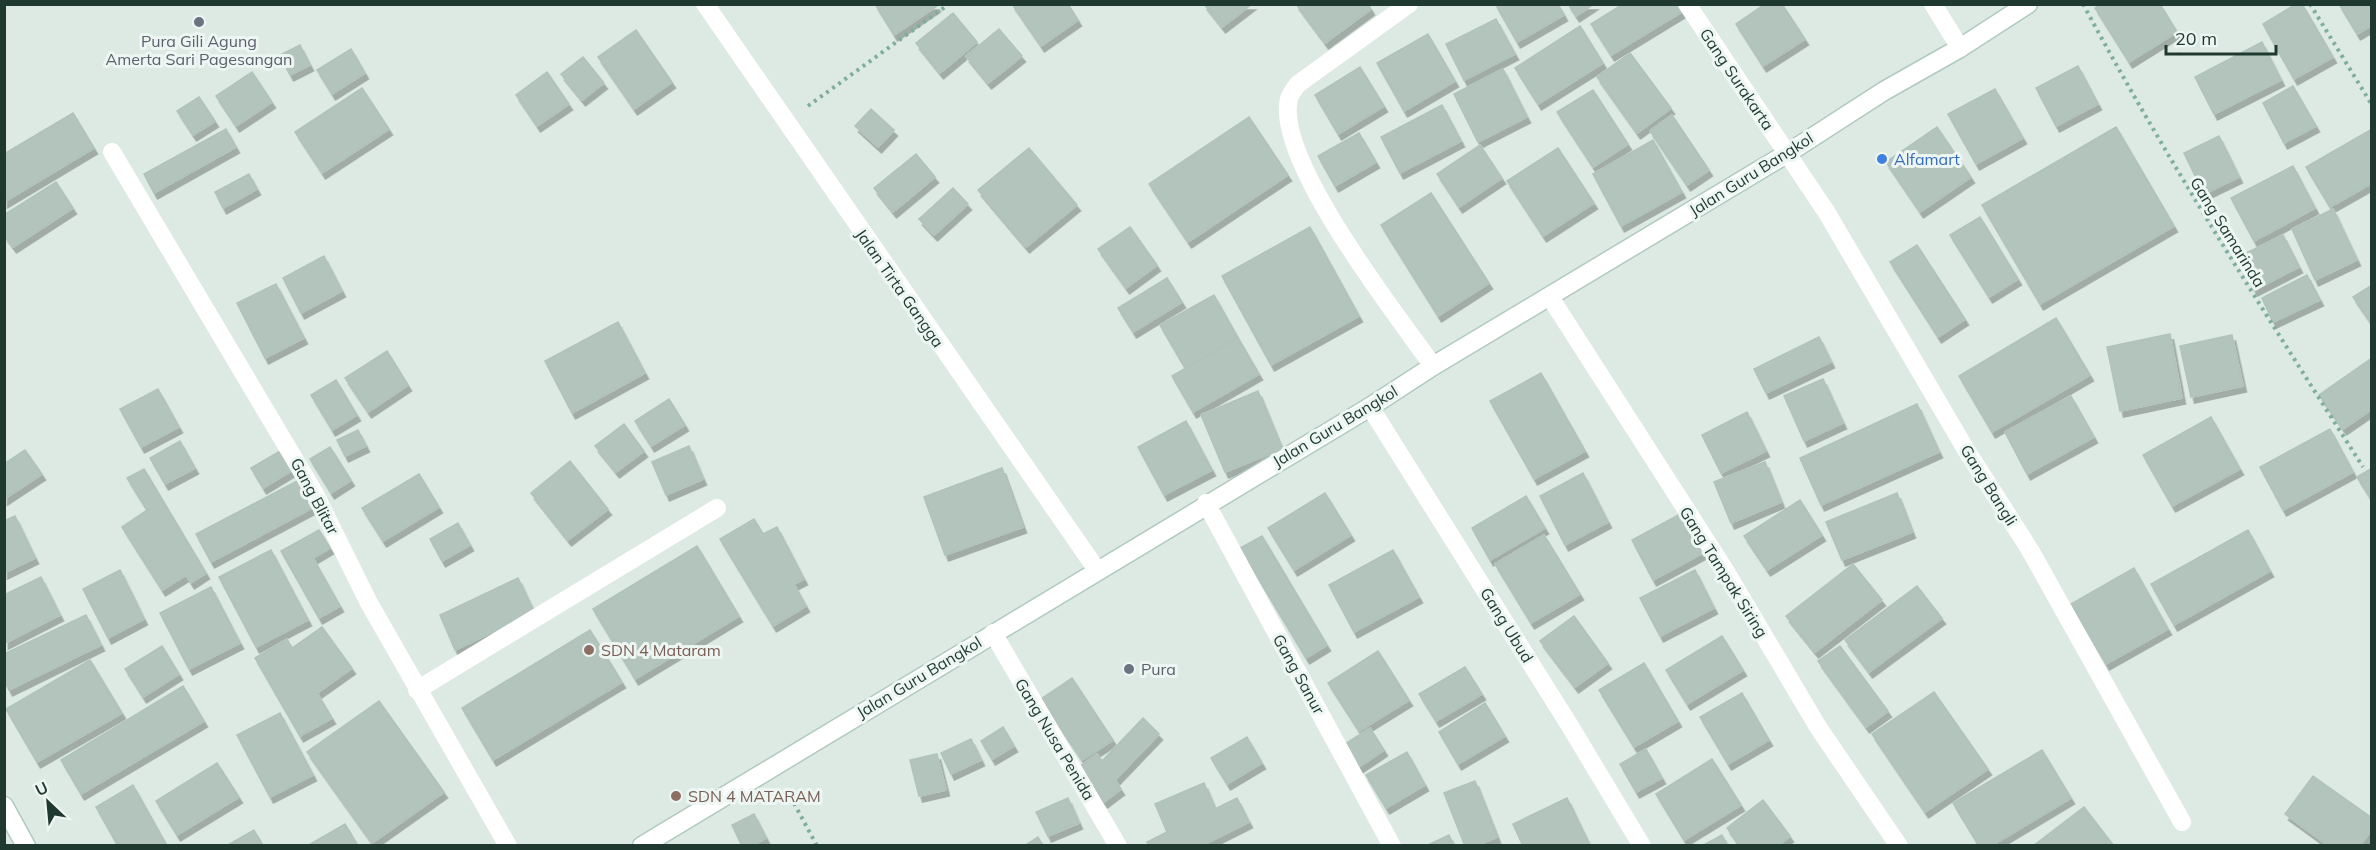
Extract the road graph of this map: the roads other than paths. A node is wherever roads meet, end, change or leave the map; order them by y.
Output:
1 (705, 4) edge
2 (1409, 4) edge
3 (1687, 4) edge
4 (1933, 4) edge
5 (2028, 4) edge
6 (1960, 48) junction
7 (112, 152) dead end
8 (1788, 153) junction
9 (1550, 297) junction
10 (1433, 366) junction
11 (1370, 407) junction
12 (1206, 503) junction
13 (717, 508) dead end
14 (1097, 570) junction
15 (993, 633) junction
16 (417, 690) junction
17 (4, 806) edge
18 (2182, 822) dead end
19 (26, 846) edge
20 (508, 846) edge
21 (642, 846) edge
22 (1118, 846) edge
23 (1392, 846) edge
24 (1642, 846) edge
25 (1899, 846) edge

1 - 14 street, Jalan Tirta Gangga
2 - 10 street
3 - 8 street, Gang Surakarta
4 - 6 street
5 - 6 street, Jalan Guru Bangkol
6 - 8 street, Jalan Guru Bangkol
7 - 16 street, Gang Blitar
8 - 9 street, Jalan Guru Bangkol
8 - 18 street, Gang Bangli
9 - 10 street, Jalan Guru Bangkol
9 - 25 street, Gang Tampak Siring
10 - 11 street, Jalan Guru Bangkol
11 - 12 street, Jalan Guru Bangkol
11 - 24 street, Gang Ubud
12 - 14 street, Jalan Guru Bangkol
12 - 23 street, Gang Sanur
13 - 16 street
14 - 15 street, Jalan Guru Bangkol
15 - 21 street, Jalan Guru Bangkol
15 - 22 street, Gang Nusa Penida
16 - 20 street, Gang Blitar
17 - 19 street

